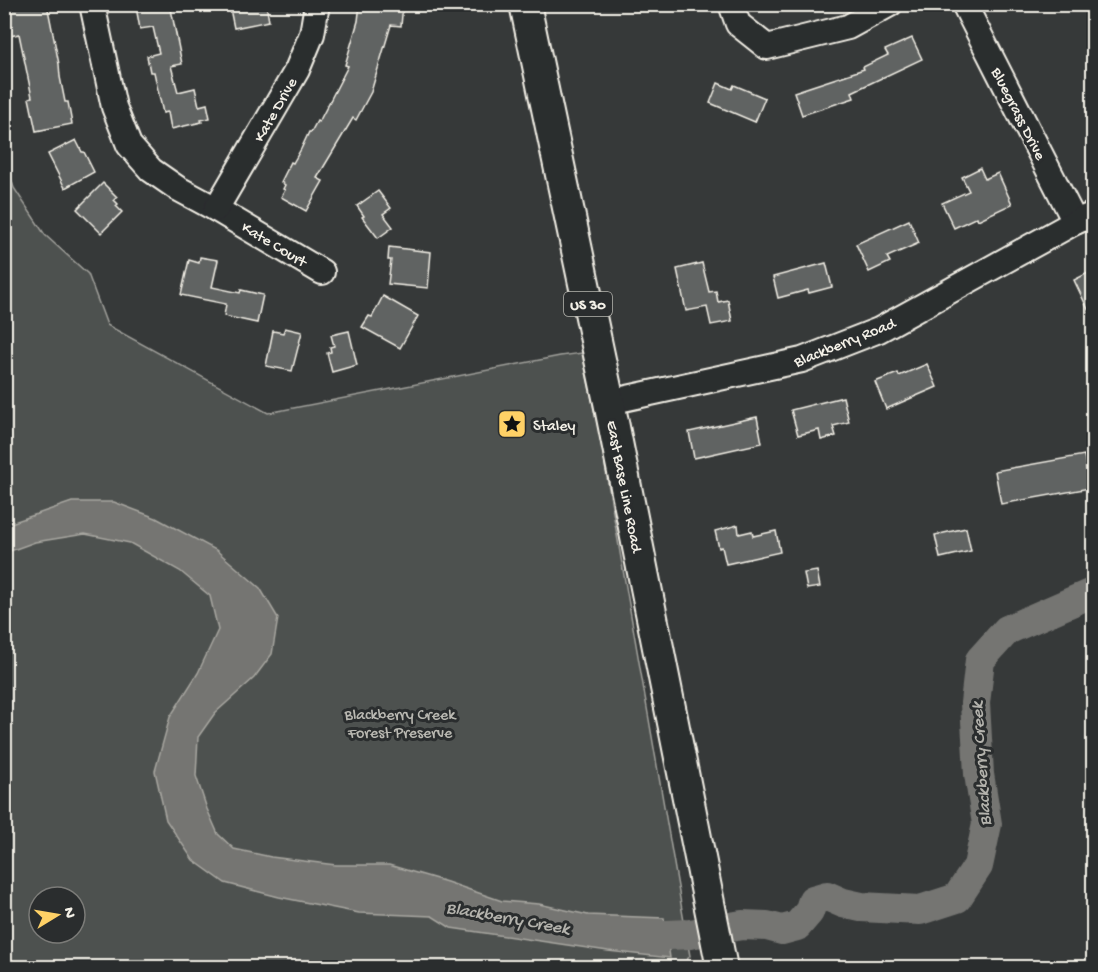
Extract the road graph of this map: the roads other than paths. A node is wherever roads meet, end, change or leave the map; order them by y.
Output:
1 (92, 4) edge
2 (317, 4) edge
3 (525, 4) edge
4 (731, 4) edge
5 (890, 4) edge
6 (964, 4) edge
7 (222, 212) junction
8 (1084, 218) edge
9 (322, 272) dead end
10 (609, 402) junction
11 (722, 964) edge

1 - 7 street, Kate Court
2 - 7 street, Kate Drive
3 - 10 main road, East Base Line Road / US 30
4 - 5 street
6 - 8 street, Bluegrass Drive
7 - 9 street, Kate Court
8 - 10 street, Blackberry Road
10 - 11 main road, East Base Line Road / US 30

